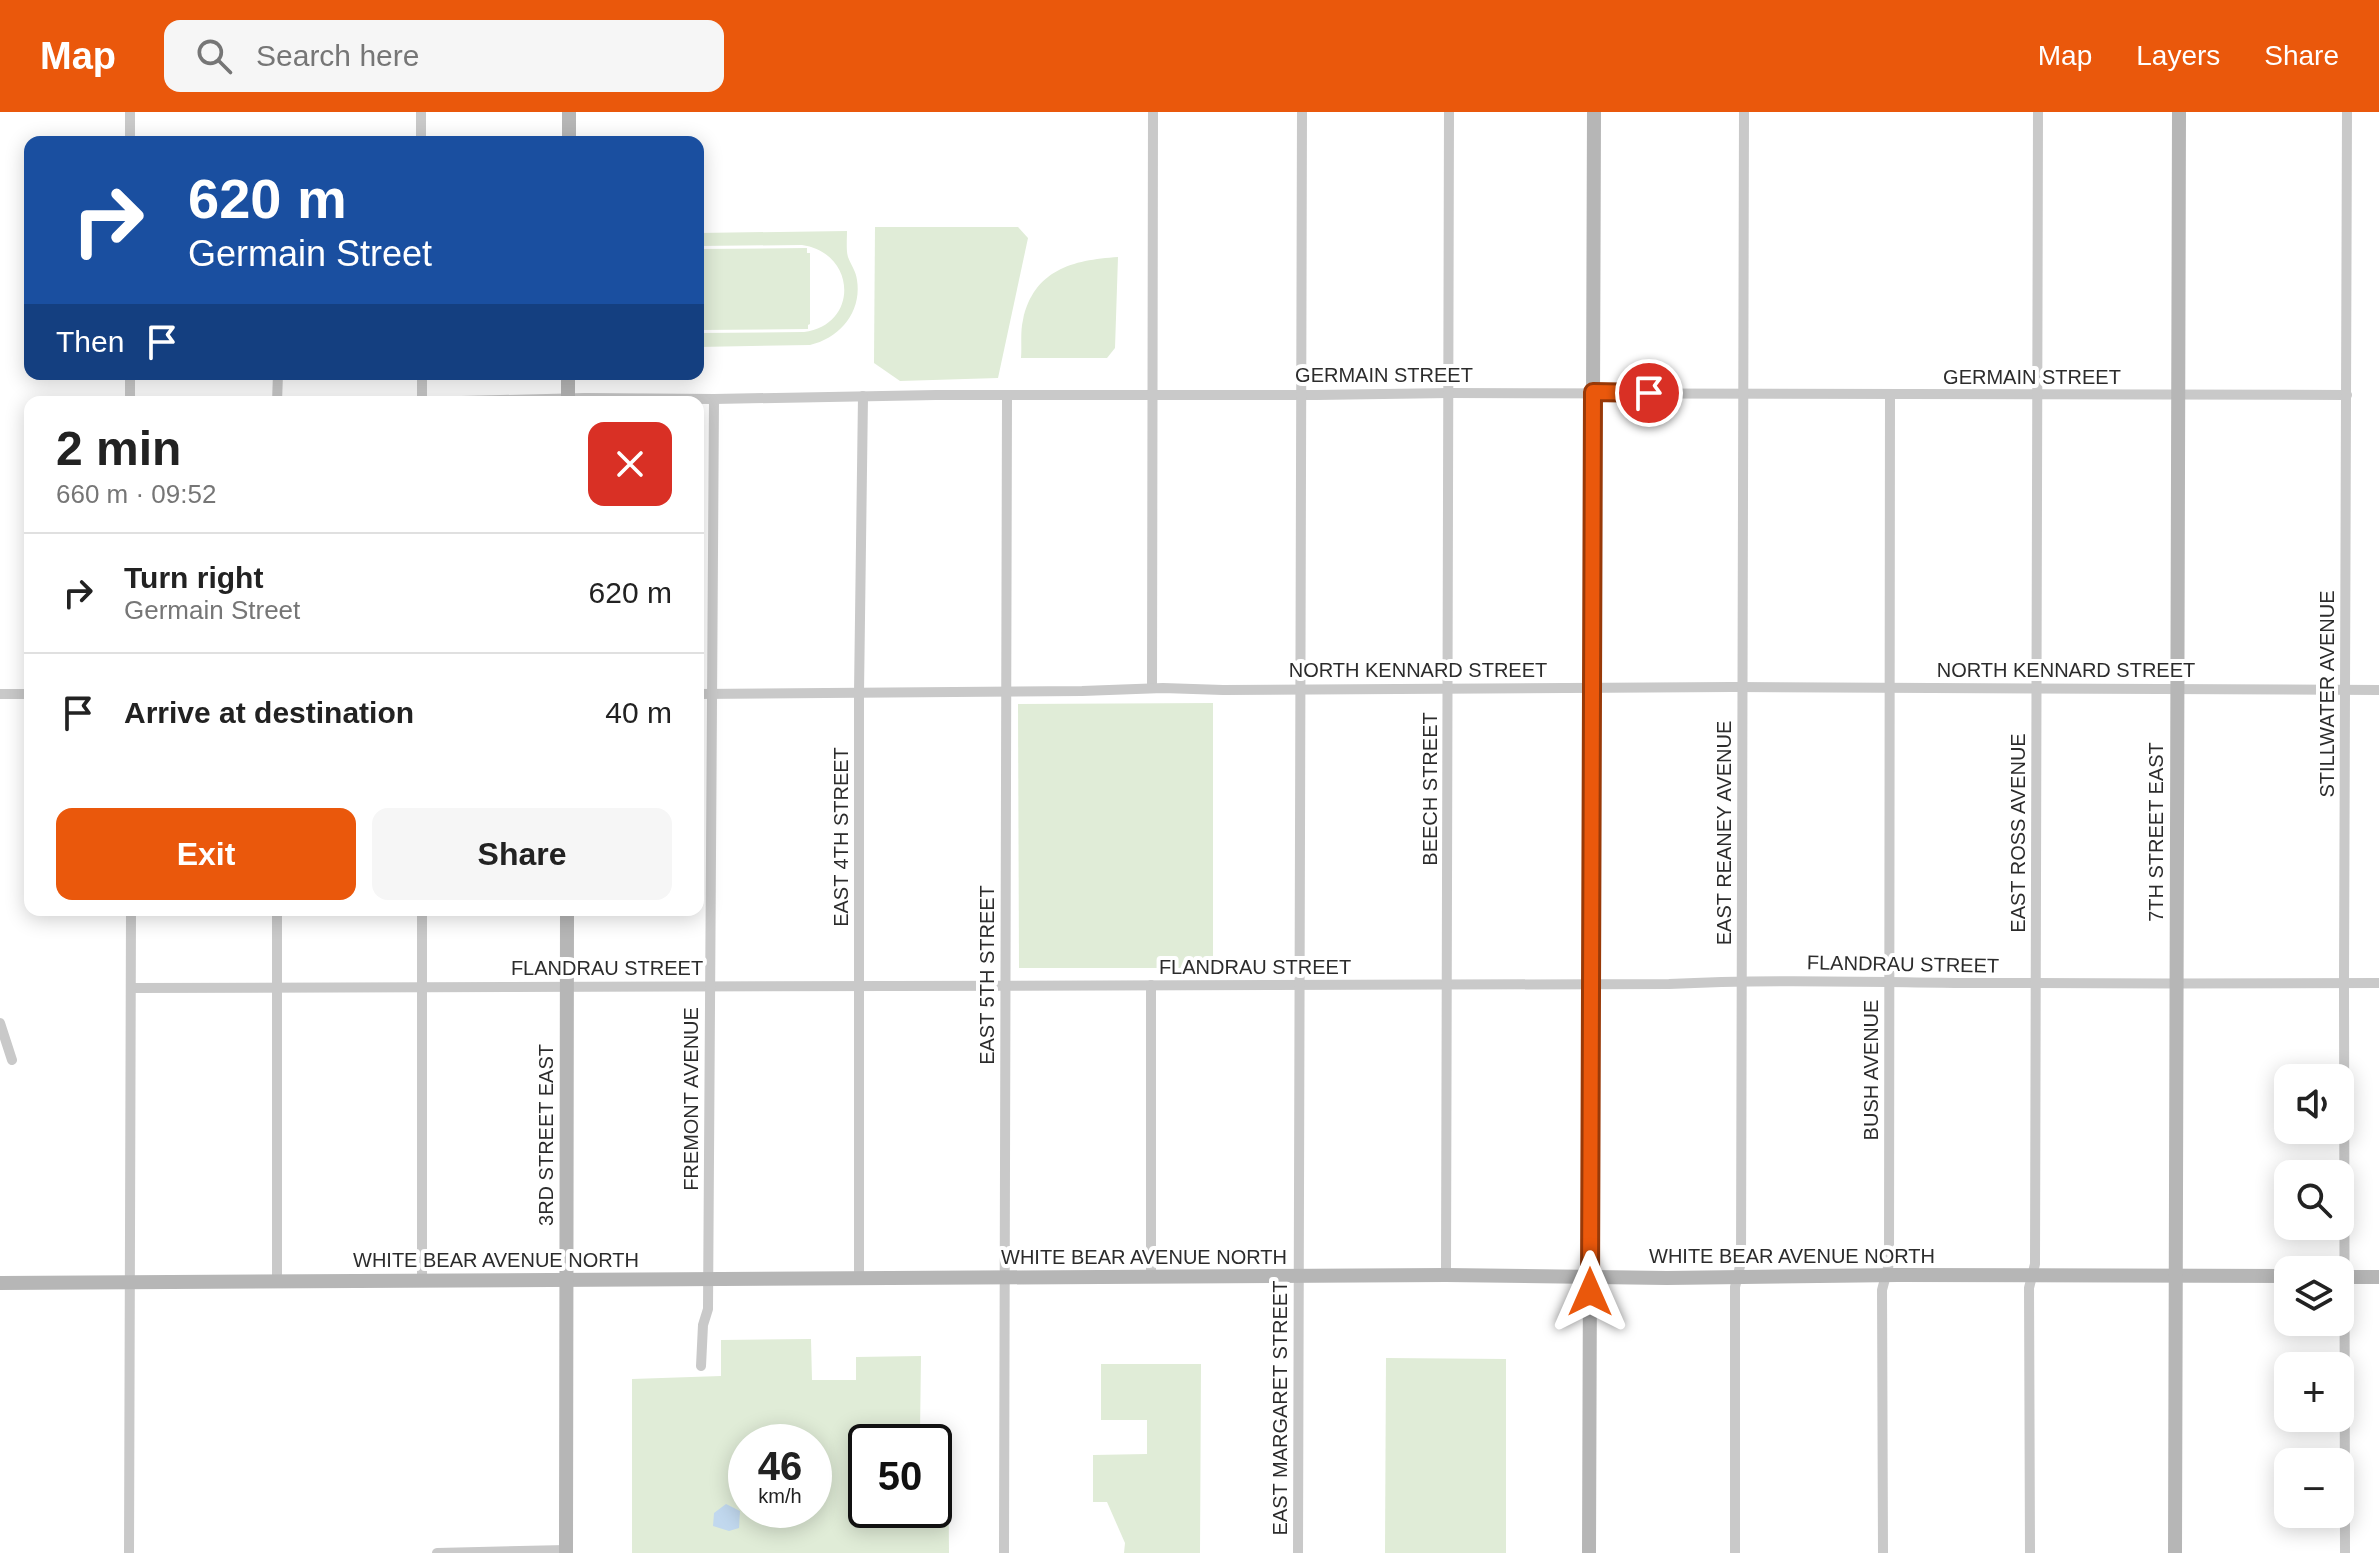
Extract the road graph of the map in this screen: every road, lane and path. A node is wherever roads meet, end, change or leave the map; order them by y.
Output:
1 (130, 112) edge
2 (421, 112) edge
3 (569, 112) edge
4 (1153, 112) edge
5 (1302, 112) edge
6 (1449, 112) edge
7 (1594, 112) edge
8 (1744, 112) edge
9 (2038, 112) edge
10 (2179, 112) edge
11 (2347, 112) edge
12 (130, 136) edge
13 (421, 136) edge
14 (569, 136) edge
15 (1593, 392) junction
16 (1449, 393) junction
17 (1300, 394) junction
18 (1743, 394) junction
19 (1890, 394) junction
20 (2038, 394) junction
21 (2178, 395) junction
22 (2347, 395) junction
23 (863, 396) junction
24 (1007, 396) junction
25 (1153, 396) junction
26 (704, 399) edge
27 (714, 399) junction
28 (1592, 687) junction
29 (1742, 687) junction
30 (1152, 688) junction
31 (1448, 688) junction
32 (1890, 688) junction
33 (2037, 688) junction
34 (1301, 689) junction
35 (2177, 689) junction
36 (2345, 689) junction
37 (2379, 690) edge
38 (1006, 691) junction
39 (859, 692) junction
40 (711, 693) junction
41 (0, 694) edge
42 (24, 694) edge
43 (704, 694) edge
44 (131, 916) edge
45 (277, 916) edge
46 (422, 916) edge
47 (567, 916) edge
48 (1742, 981) junction
49 (1889, 981) junction
50 (2176, 982) junction
51 (2036, 983) junction
52 (2344, 983) junction
53 (2379, 983) edge
54 (1447, 984) junction
55 (1591, 984) junction
56 (1005, 985) junction
57 (1151, 985) junction
58 (1298, 985) junction
59 (710, 986) junction
60 (859, 986) junction
61 (277, 987) junction
62 (422, 987) junction
63 (566, 987) junction
64 (131, 988) junction
65 (0, 1023) edge
66 (12, 1060) dead end
67 (2342, 1256) edge
68 (1446, 1275) junction
69 (1590, 1275) junction
70 (1886, 1275) junction
71 (2176, 1275) junction
72 (1299, 1276) junction
73 (1739, 1276) junction
74 (2032, 1276) junction
75 (2274, 1276) edge
76 (859, 1277) junction
77 (2354, 1277) edge
78 (2379, 1277) edge
79 (1004, 1278) junction
80 (1151, 1278) junction
81 (708, 1279) junction
82 (567, 1280) junction
83 (422, 1281) junction
84 (130, 1282) junction
85 (277, 1282) junction
86 (0, 1283) edge
87 (2343, 1336) edge
88 (701, 1366) dead end
89 (566, 1551) edge
90 (129, 1553) edge
91 (437, 1553) edge
92 (1004, 1553) edge
93 (1298, 1553) edge
94 (1589, 1553) edge
95 (1735, 1553) edge
96 (1883, 1553) edge
97 (2030, 1553) edge
98 (2175, 1553) edge
99 (2345, 1553) edge

1 - 12 street
2 - 13 street
3 - 14 main road
4 - 25 street
5 - 17 street, EAST MARGARET STREET
6 - 16 street, BEECH STREET
7 - 15 main road
8 - 18 street, EAST REANEY AVENUE
9 - 20 street, EAST ROSS AVENUE
10 - 21 main road, 7TH STREET EAST
11 - 22 street, STILLWATER AVENUE
15 - 16 street, GERMAIN STREET
15 - 18 street, GERMAIN STREET
15 - 28 main road
16 - 17 street, GERMAIN STREET
16 - 31 street, BEECH STREET
17 - 25 street, GERMAIN STREET
17 - 34 street, EAST MARGARET STREET
18 - 19 street, GERMAIN STREET
18 - 29 street, EAST REANEY AVENUE
19 - 20 street, GERMAIN STREET
19 - 32 street, BUSH AVENUE
20 - 21 street, GERMAIN STREET
20 - 33 street, EAST ROSS AVENUE
21 - 22 street, GERMAIN STREET
21 - 35 main road, 7TH STREET EAST
22 - 36 street, STILLWATER AVENUE
23 - 24 street, GERMAIN STREET
23 - 27 street, GERMAIN STREET
23 - 39 street, EAST 4TH STREET
24 - 25 street, GERMAIN STREET
24 - 38 street, EAST 5TH STREET
25 - 30 street
26 - 27 street, GERMAIN STREET
27 - 40 street, FREMONT AVENUE
28 - 29 street, NORTH KENNARD STREET
28 - 31 street, NORTH KENNARD STREET
28 - 55 main road
29 - 32 street, NORTH KENNARD STREET
29 - 48 street, EAST REANEY AVENUE
30 - 34 street, NORTH KENNARD STREET
30 - 38 street, NORTH KENNARD STREET
31 - 34 street, NORTH KENNARD STREET
31 - 54 street, BEECH STREET
32 - 33 street, NORTH KENNARD STREET
32 - 49 street, BUSH AVENUE
33 - 35 street, NORTH KENNARD STREET
33 - 51 street, EAST ROSS AVENUE
34 - 58 street, EAST MARGARET STREET
35 - 36 street, NORTH KENNARD STREET
35 - 50 main road, 7TH STREET EAST
36 - 37 street, NORTH KENNARD STREET
36 - 52 street, STILLWATER AVENUE
38 - 39 street, NORTH KENNARD STREET
38 - 56 street, EAST 5TH STREET
39 - 40 street, NORTH KENNARD STREET
39 - 60 street, EAST 4TH STREET
40 - 43 street, NORTH KENNARD STREET
40 - 59 street, FREMONT AVENUE
41 - 42 street
44 - 64 street
45 - 61 street
46 - 62 street
47 - 63 main road, 3RD STREET EAST
48 - 49 street, FLANDRAU STREET
48 - 55 street, FLANDRAU STREET
48 - 73 street, EAST REANEY AVENUE
49 - 51 street, FLANDRAU STREET
49 - 70 street, BUSH AVENUE
50 - 51 street, FLANDRAU STREET
50 - 52 street, FLANDRAU STREET
50 - 71 main road, 7TH STREET EAST
51 - 74 street, EAST ROSS AVENUE
52 - 53 street, FLANDRAU STREET
52 - 67 street, STILLWATER AVENUE
54 - 55 street, FLANDRAU STREET
54 - 58 street, FLANDRAU STREET
54 - 68 street, BEECH STREET
55 - 69 main road
56 - 57 street, FLANDRAU STREET
56 - 60 street, FLANDRAU STREET
56 - 79 street, EAST 5TH STREET
57 - 58 street, FLANDRAU STREET
57 - 80 street
58 - 72 street, EAST MARGARET STREET
59 - 60 street, FLANDRAU STREET
59 - 63 street, FLANDRAU STREET
59 - 81 street, FREMONT AVENUE
60 - 76 street, EAST 4TH STREET
61 - 62 street, FLANDRAU STREET
61 - 64 street, FLANDRAU STREET
61 - 85 street
62 - 63 street, FLANDRAU STREET
62 - 83 street
63 - 82 main road, 3RD STREET EAST
64 - 84 street
65 - 66 street
68 - 69 main road, WHITE BEAR AVENUE NORTH
68 - 72 main road, WHITE BEAR AVENUE NORTH
69 - 73 main road, WHITE BEAR AVENUE NORTH
69 - 94 main road
70 - 73 main road, WHITE BEAR AVENUE NORTH
70 - 74 main road, WHITE BEAR AVENUE NORTH
70 - 96 street, BUSH AVENUE
71 - 74 main road, WHITE BEAR AVENUE NORTH
71 - 75 main road, WHITE BEAR AVENUE NORTH
71 - 98 main road, 7TH STREET EAST
72 - 80 main road, WHITE BEAR AVENUE NORTH
72 - 93 street, EAST MARGARET STREET
73 - 95 street, EAST REANEY AVENUE
74 - 97 street, EAST ROSS AVENUE
76 - 79 main road, WHITE BEAR AVENUE NORTH
76 - 81 main road, WHITE BEAR AVENUE NORTH
77 - 78 main road
79 - 80 main road, WHITE BEAR AVENUE NORTH
79 - 92 street, EAST 5TH STREET
81 - 82 main road, WHITE BEAR AVENUE NORTH
81 - 88 street, FREMONT AVENUE
82 - 83 main road, WHITE BEAR AVENUE NORTH
82 - 89 main road, 3RD STREET EAST
83 - 85 main road, WHITE BEAR AVENUE NORTH
84 - 85 main road, WHITE BEAR AVENUE NORTH
84 - 86 main road, WHITE BEAR AVENUE NORTH
84 - 90 street
87 - 99 street, STILLWATER AVENUE
89 - 91 street

